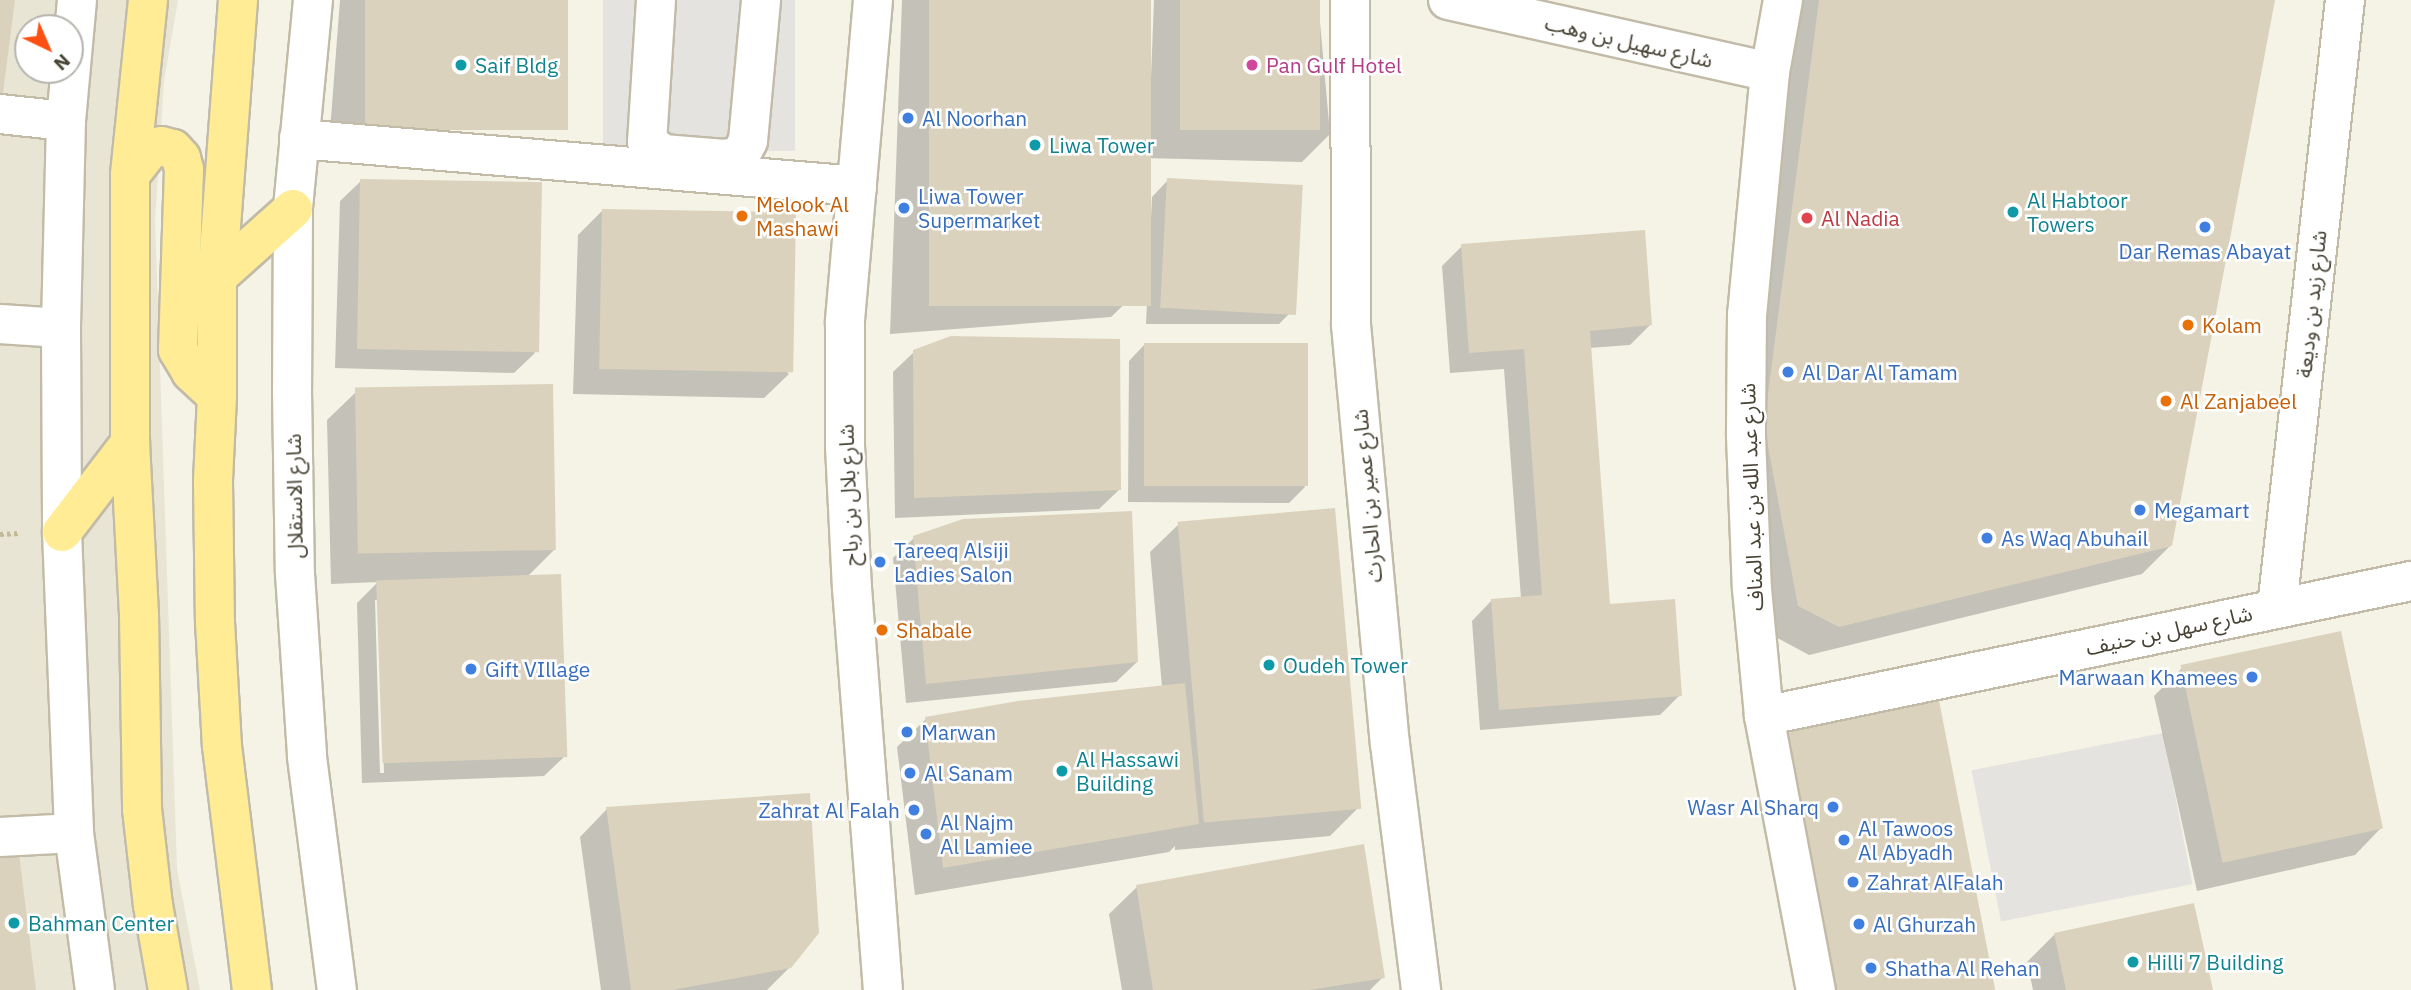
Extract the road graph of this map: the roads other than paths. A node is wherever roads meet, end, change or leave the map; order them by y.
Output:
1 (77, 0) edge
2 (148, 0) edge
3 (238, 0) edge
4 (313, 0) edge
5 (656, 0) edge
6 (761, 0) edge
7 (873, 0) edge
8 (1350, 0) edge
9 (1447, 0) edge
10 (1783, 0) edge
11 (2345, 0) edge
12 (1770, 72) junction
13 (0, 114) edge
14 (66, 121) junction
15 (299, 139) junction
16 (130, 175) junction
17 (857, 186) junction
18 (293, 209) junction
19 (217, 277) junction
20 (0, 324) edge
21 (61, 328) junction
22 (217, 396) junction
23 (130, 443) junction
24 (62, 533) junction
25 (2411, 581) edge
26 (2277, 607) junction
27 (1764, 716) junction
28 (74, 834) junction
29 (0, 837) edge
30 (94, 990) edge
31 (169, 990) edge
32 (253, 990) edge
33 (337, 990) edge
34 (883, 990) edge
35 (1421, 990) edge
36 (1816, 990) edge

1 - 14 street
2 - 16 main road
3 - 19 main road
4 - 15 street, شارع الاستقلال
5 - 6 street
7 - 17 street, شارع بلال بن رباح
8 - 35 street, شارع عمير بن الحارث
9 - 12 street, شارع سهيل بن وهب
10 - 12 street, شارع عبد الله بن عبد المناف
11 - 26 street, شارع زيد بن وديعة
12 - 27 street, شارع عبد الله بن عبد المناف
13 - 14 street
14 - 21 street
15 - 17 street
15 - 18 street, شارع الاستقلال
16 - 22 main road
16 - 23 main road
17 - 34 street, شارع بلال بن رباح
18 - 19 main road
18 - 33 street, شارع الاستقلال
19 - 22 main road
20 - 21 street
21 - 24 street
22 - 32 main road
23 - 24 main road
23 - 31 main road
24 - 28 street
25 - 26 street, شارع سهل بن حنيف
26 - 27 street, شارع سهل بن حنيف
27 - 36 street, شارع عبد الله بن عبد المناف
28 - 29 street
28 - 30 street

